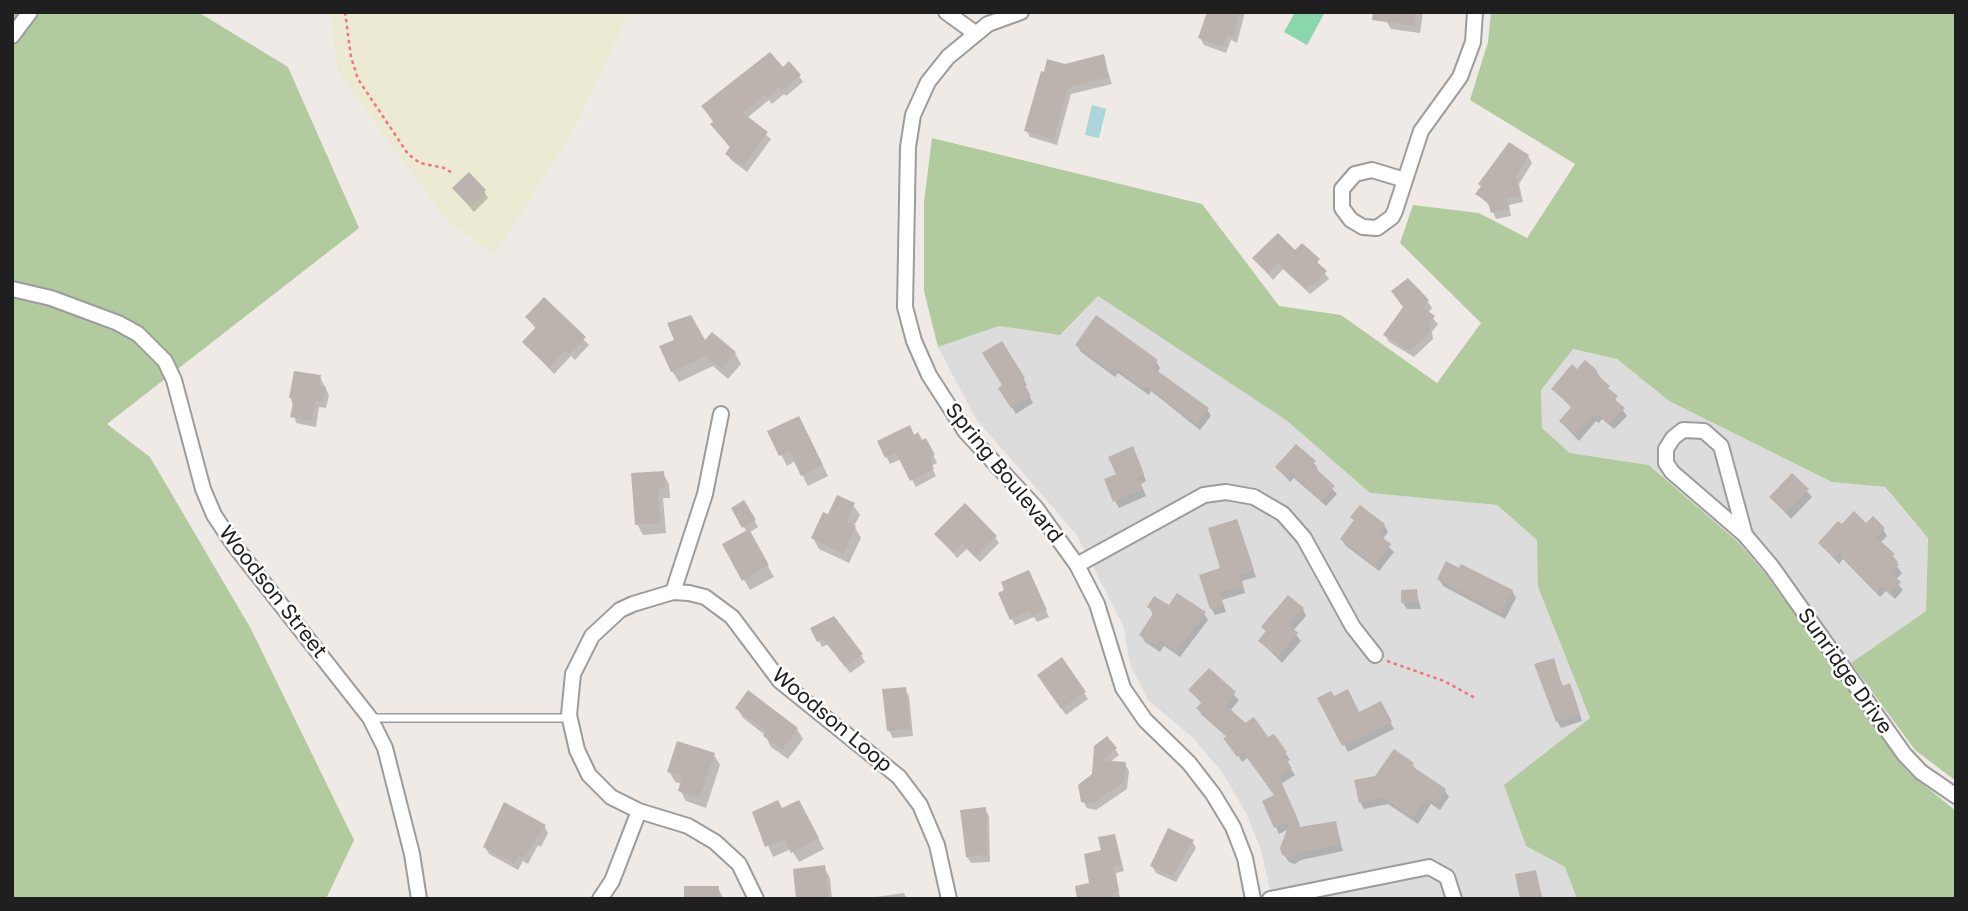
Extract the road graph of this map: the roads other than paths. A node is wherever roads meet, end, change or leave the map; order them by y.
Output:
1 (30, 12) edge
2 (946, 12) edge
3 (1021, 12) edge
4 (1475, 12) edge
5 (975, 33) junction
6 (12, 36) edge
7 (1405, 180) junction
8 (12, 289) edge
9 (721, 414) dead end
10 (1745, 535) junction
11 (1077, 565) junction
12 (673, 592) junction
13 (1376, 655) road end
14 (370, 718) junction
15 (569, 718) junction
16 (1956, 796) edge
17 (639, 811) junction
18 (419, 899) edge
19 (600, 899) edge
20 (755, 899) edge
21 (949, 899) edge
22 (1253, 899) edge
23 (1270, 899) edge
24 (1454, 899) edge

1 - 6 street
2 - 5 street
3 - 5 street, Spring Boulevard
4 - 7 street
5 - 11 street, Spring Boulevard
7 - 7 street
8 - 14 street, Woodson Street
9 - 12 street
10 - 10 street, Sunridge Drive
10 - 16 street, Sunridge Drive
11 - 13 street
11 - 22 street, Spring Boulevard
12 - 15 street, Woodson Loop
12 - 21 street, Woodson Loop
14 - 15 lane
14 - 18 street, Woodson Street
15 - 17 street, Woodson Loop
17 - 19 street
17 - 20 street, Woodson Loop
23 - 24 street

